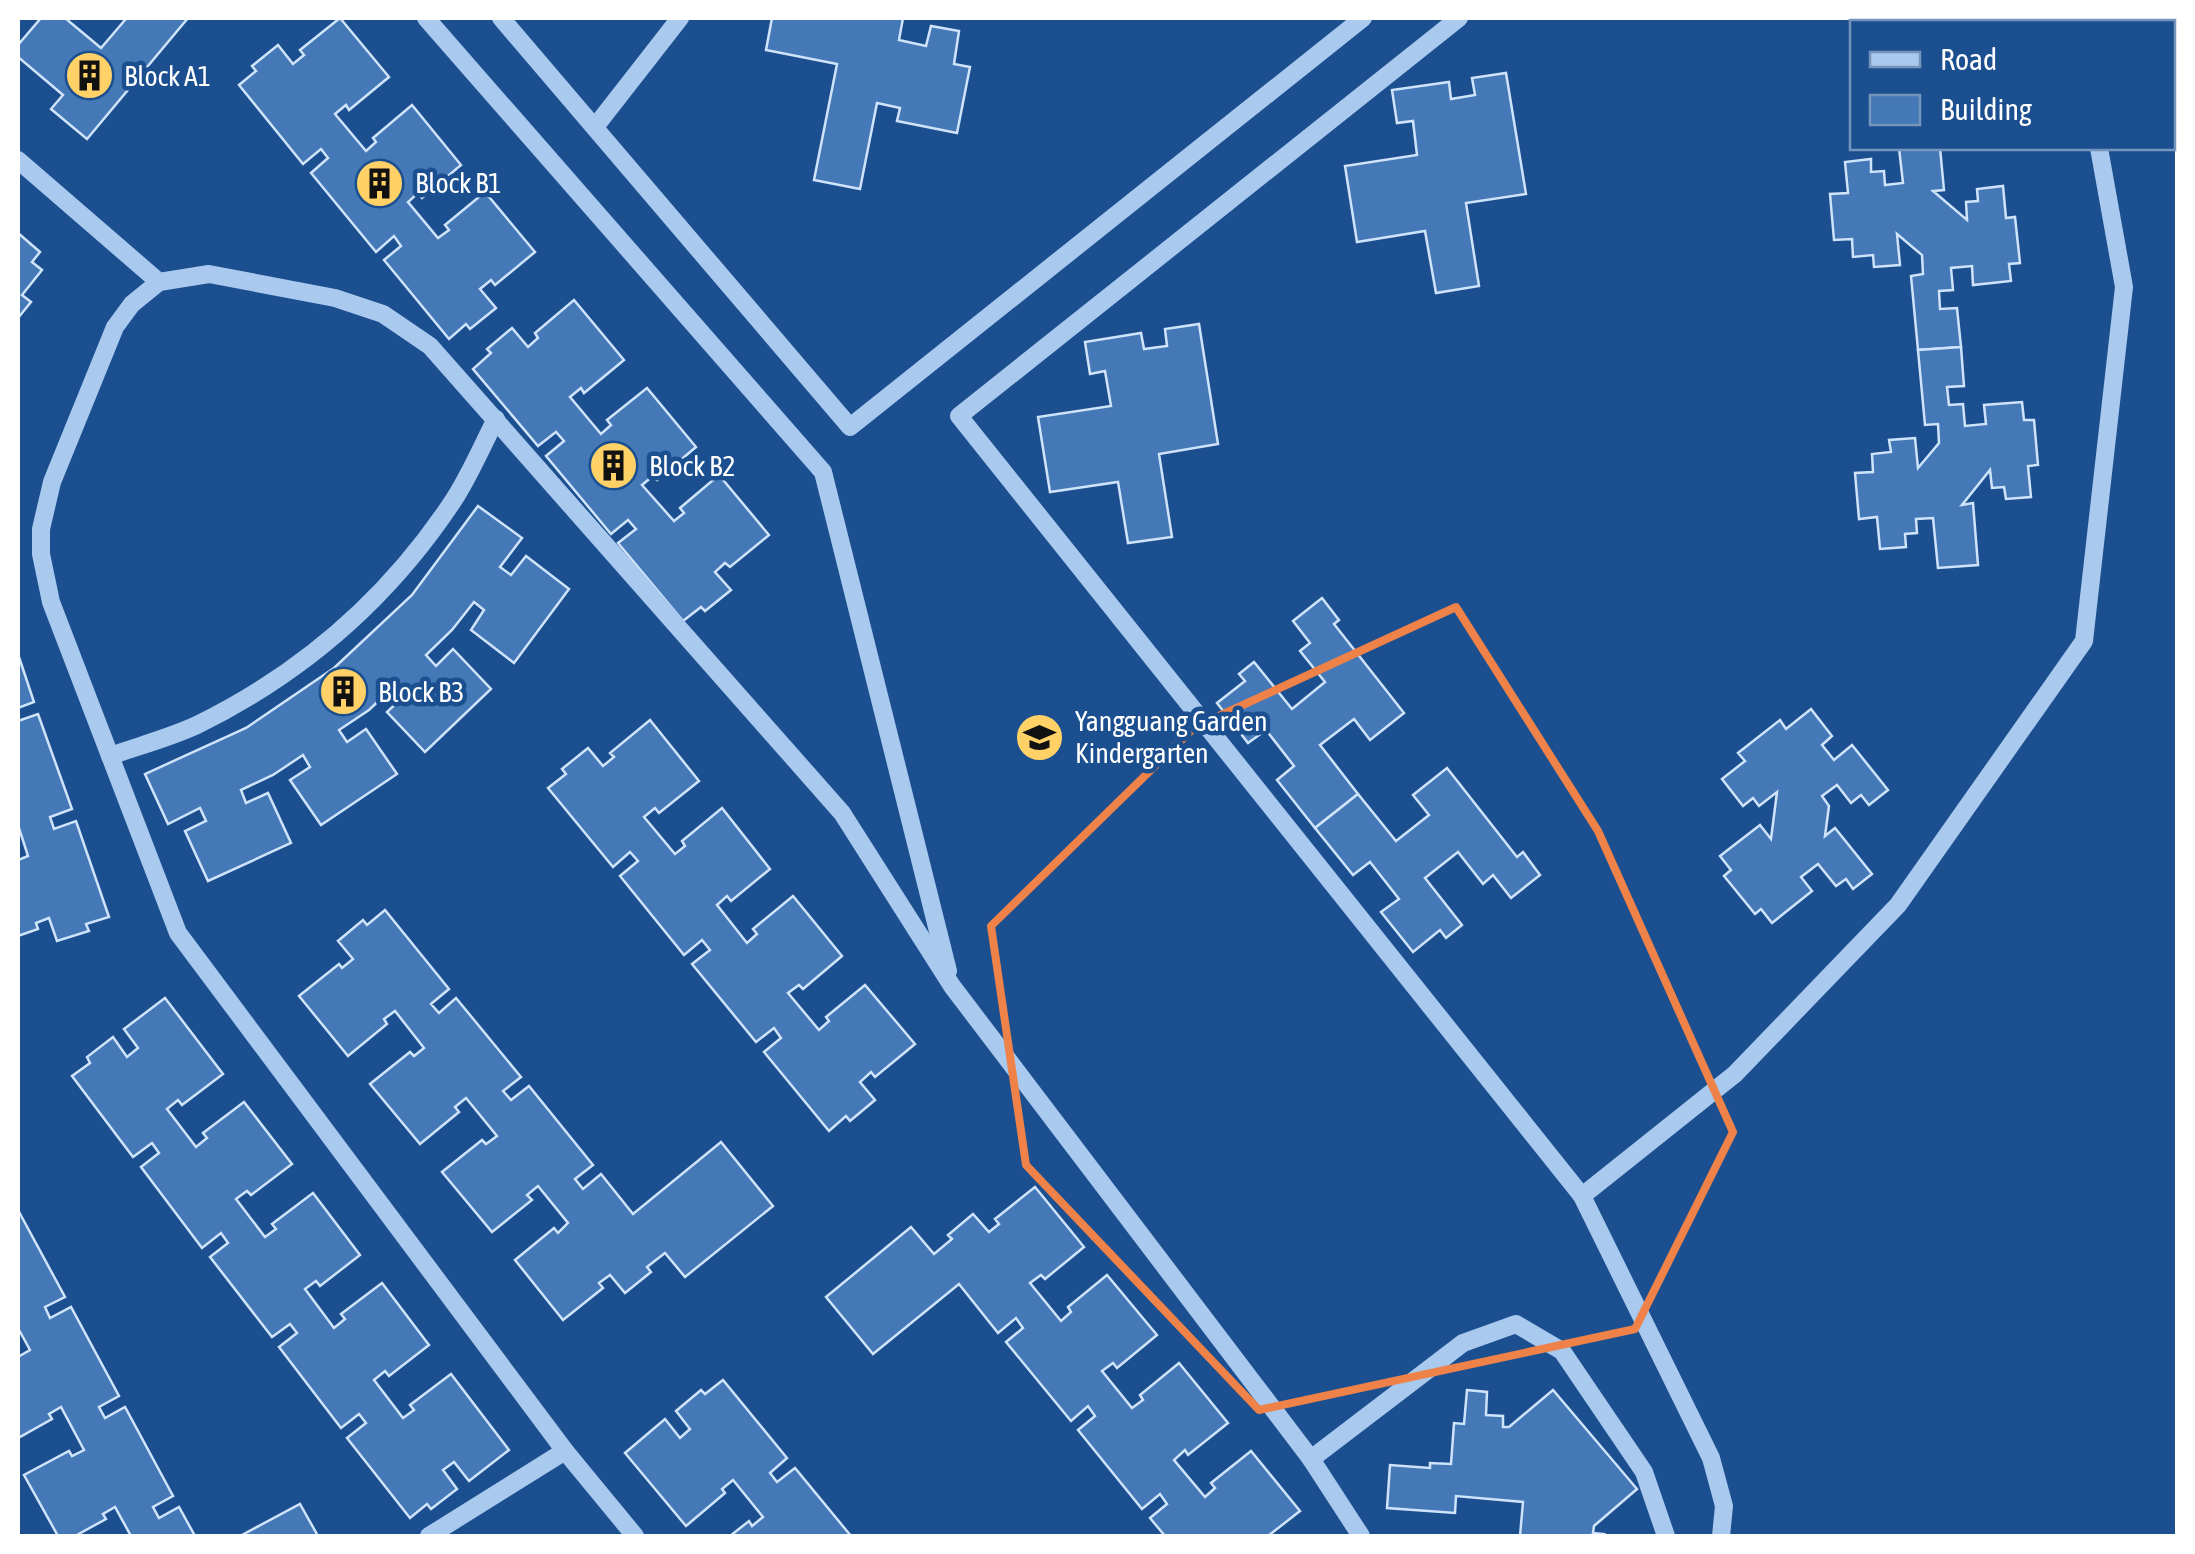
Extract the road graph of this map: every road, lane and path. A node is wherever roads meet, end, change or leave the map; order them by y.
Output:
1 (426, 18) edge
2 (501, 18) edge
3 (680, 18) edge
4 (1363, 18) edge
5 (1458, 18) edge
6 (594, 127) junction
7 (2099, 150) edge
8 (18, 160) edge
9 (158, 282) junction
10 (496, 419) junction
11 (110, 756) junction
12 (952, 986) junction
13 (1582, 1196) junction
14 (565, 1451) junction
15 (1311, 1460) junction
16 (429, 1536) edge
17 (635, 1536) edge
18 (1362, 1536) edge
19 (1666, 1536) edge
20 (1721, 1536) edge

1 - 12 street
2 - 6 street
3 - 6 street
4 - 6 street
5 - 13 street
7 - 13 street
8 - 9 street
9 - 10 street
9 - 11 street
10 - 11 street
10 - 12 street
11 - 14 street
12 - 15 street
13 - 20 street
14 - 16 street
14 - 17 street
15 - 18 street
15 - 19 street

